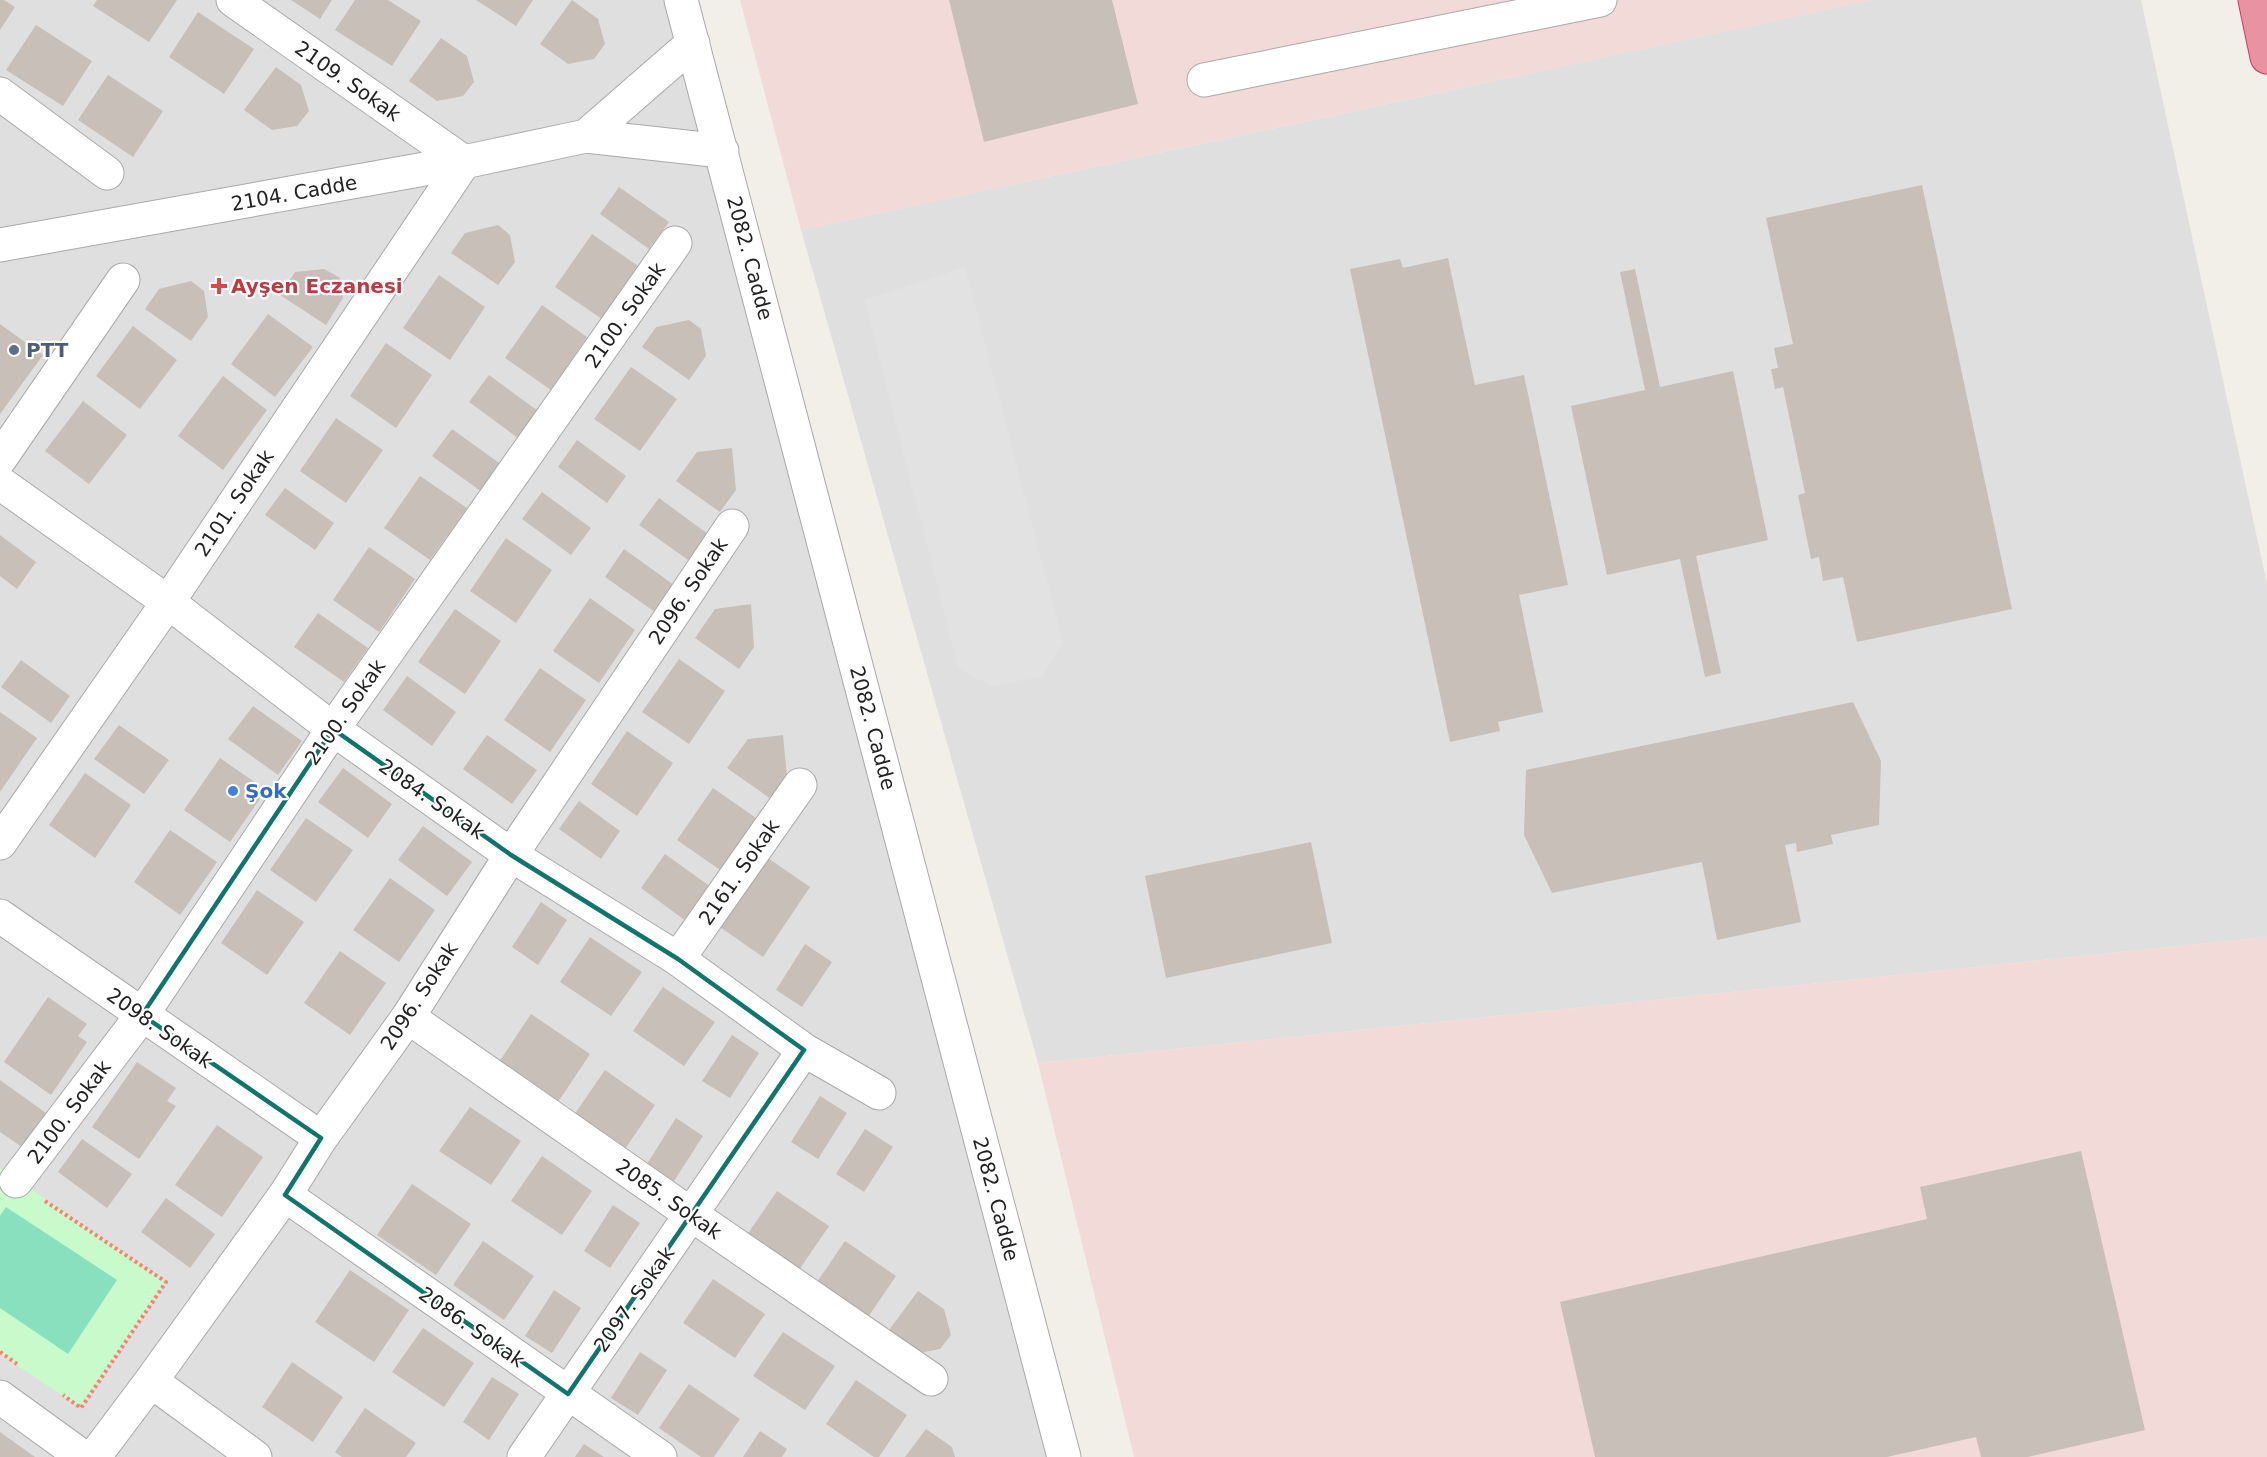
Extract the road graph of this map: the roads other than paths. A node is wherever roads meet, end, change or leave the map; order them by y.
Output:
1 (233, 0) edge
2 (681, 0) edge
3 (1600, 0) edge
4 (2255, 0) edge
5 (693, 43) junction
6 (2267, 57) edge
7 (1204, 80) dead end
8 (0, 94) edge
9 (586, 136) junction
10 (722, 152) junction
11 (464, 162) junction
12 (107, 173) dead end
13 (675, 243) dead end
14 (0, 245) edge
15 (123, 279) dead end
16 (0, 459) edge
17 (0, 483) edge
18 (732, 525) dead end
19 (168, 602) junction
20 (333, 729) junction
21 (800, 785) dead end
22 (0, 843) edge
23 (511, 855) junction
24 (0, 916) edge
25 (678, 960) junction
26 (142, 1015) junction
27 (408, 1017) junction
28 (804, 1050) junction
29 (879, 1093) dead end
30 (321, 1138) junction
31 (16, 1181) road end
32 (285, 1196) junction
33 (692, 1215) junction
34 (931, 1379) dead end
35 (152, 1381) junction
36 (568, 1394) junction
37 (0, 1397) edge
38 (83, 1457) edge
39 (94, 1457) edge
40 (255, 1457) edge
41 (524, 1457) edge
42 (660, 1457) edge
43 (1064, 1457) edge

1 - 11 street, 2109. Sokak
2 - 5 street, 2082. Cadde
3 - 7 street
4 - 6 highway
5 - 9 street, 2104. Cadde
5 - 10 street, 2082. Cadde
8 - 12 street
9 - 10 street, 2104. Cadde
9 - 11 street, 2104. Cadde
10 - 43 street, 2082. Cadde
11 - 14 street, 2104. Cadde
11 - 19 street, 2101. Sokak
13 - 20 street, 2100. Sokak
15 - 16 street
17 - 19 street, 2084. Sokak
18 - 23 street, 2096. Sokak
19 - 20 street, 2084. Sokak
19 - 22 street, 2101. Sokak
20 - 23 street, 2084. Sokak
20 - 26 street, 2100. Sokak
21 - 25 street, 2161. Sokak
23 - 25 street, 2084. Sokak
23 - 27 street, 2096. Sokak
24 - 26 street, 2098. Sokak
25 - 28 street, 2084. Sokak
26 - 30 street, 2098. Sokak
26 - 31 street, 2100. Sokak
27 - 30 street, 2096. Sokak
27 - 33 street, 2085. Sokak
28 - 29 street, 2084. Sokak
28 - 33 street, 2097. Sokak
30 - 32 street, 2096. Sokak
32 - 35 street, 2096. Sokak
32 - 36 street, 2086. Sokak
33 - 34 street, 2085. Sokak
33 - 36 street, 2097. Sokak
35 - 39 street, 2096. Sokak
35 - 40 street
36 - 41 street, 2097. Sokak
36 - 42 street, 2086. Sokak
37 - 38 street

